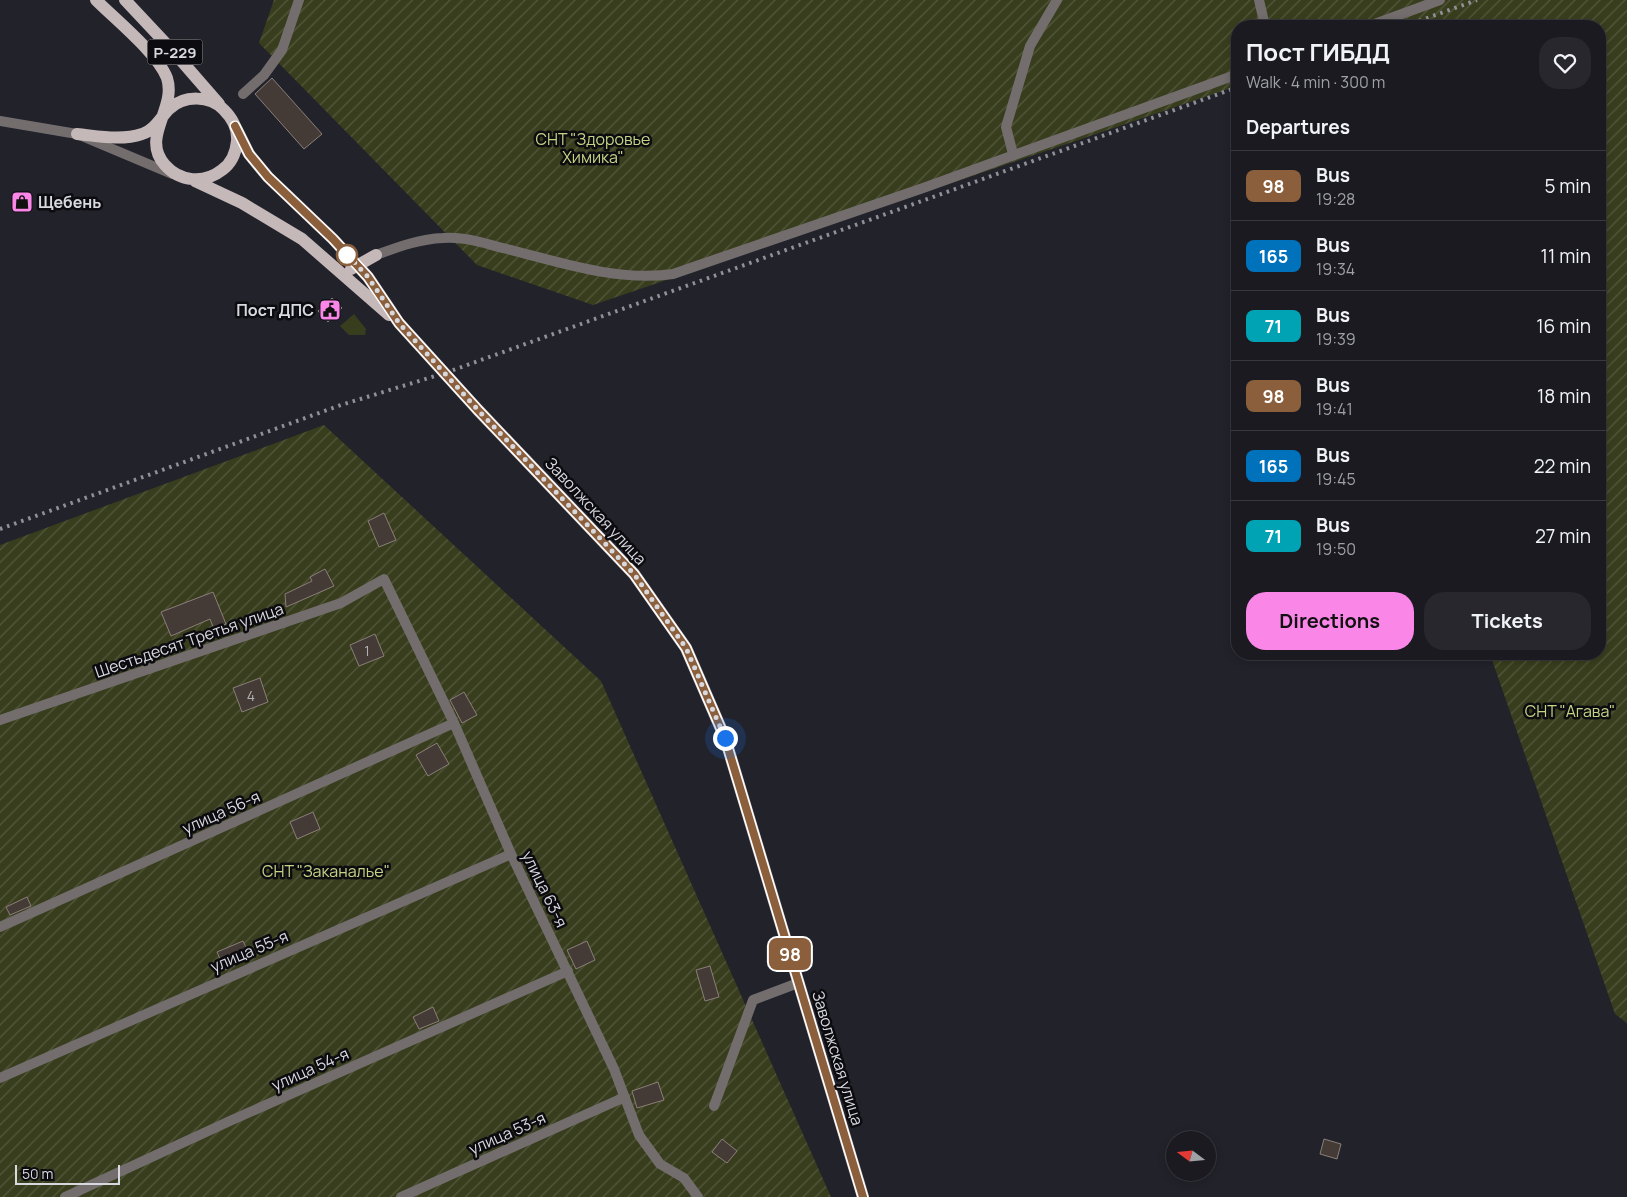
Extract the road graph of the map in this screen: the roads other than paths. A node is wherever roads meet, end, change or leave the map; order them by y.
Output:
1 (96, 0) edge
2 (125, 0) edge
3 (299, 0) edge
4 (1057, 0) edge
5 (1259, 0) edge
6 (1440, 0) edge
7 (1264, 20) edge
8 (1385, 20) edge
9 (1231, 76) edge
10 (243, 94) dead end
11 (222, 108) junction
12 (162, 116) junction
13 (0, 121) edge
14 (235, 126) junction
15 (78, 134) junction
16 (1014, 154) junction
17 (186, 178) junction
18 (376, 255) joint
19 (357, 265) junction
20 (342, 274) junction
21 (399, 323) junction
22 (384, 579) joint
23 (0, 720) edge
24 (454, 723) junction
25 (511, 854) junction
26 (0, 927) edge
27 (568, 971) junction
28 (798, 983) junction
29 (0, 1078) edge
30 (625, 1097) junction
31 (714, 1106) dead end
32 (66, 1197) edge
33 (401, 1197) edge
34 (698, 1197) edge
35 (863, 1197) edge

1 - 12 main road
2 - 11 main road, Р-229
3 - 10 street
4 - 16 street
5 - 7 street
6 - 8 street
9 - 16 street
11 - 12 main road
11 - 14 main road, Р-229
12 - 15 main road
12 - 17 main road
13 - 15 street
14 - 17 main road
14 - 19 main road, Заволжская улица / Р-229
15 - 17 street
16 - 18 street
17 - 20 main road
18 - 19 main road
19 - 20 main road
19 - 21 main road, Заволжская улица / Р-229
20 - 21 main road
21 - 28 main road, Заволжская улица / Р-229
22 - 23 street, Шестьдесят Третья улица
22 - 24 street, улица 63-я
24 - 25 street, улица 63-я
24 - 26 street, улица 56-я
25 - 27 street, улица 63-я
25 - 29 street, улица 55-я
27 - 30 street, улица 63-я
27 - 32 street, улица 54-я
28 - 31 street
28 - 35 main road, Заволжская улица / Р-229
30 - 33 street, улица 53-я
30 - 34 street, улица 63-я

